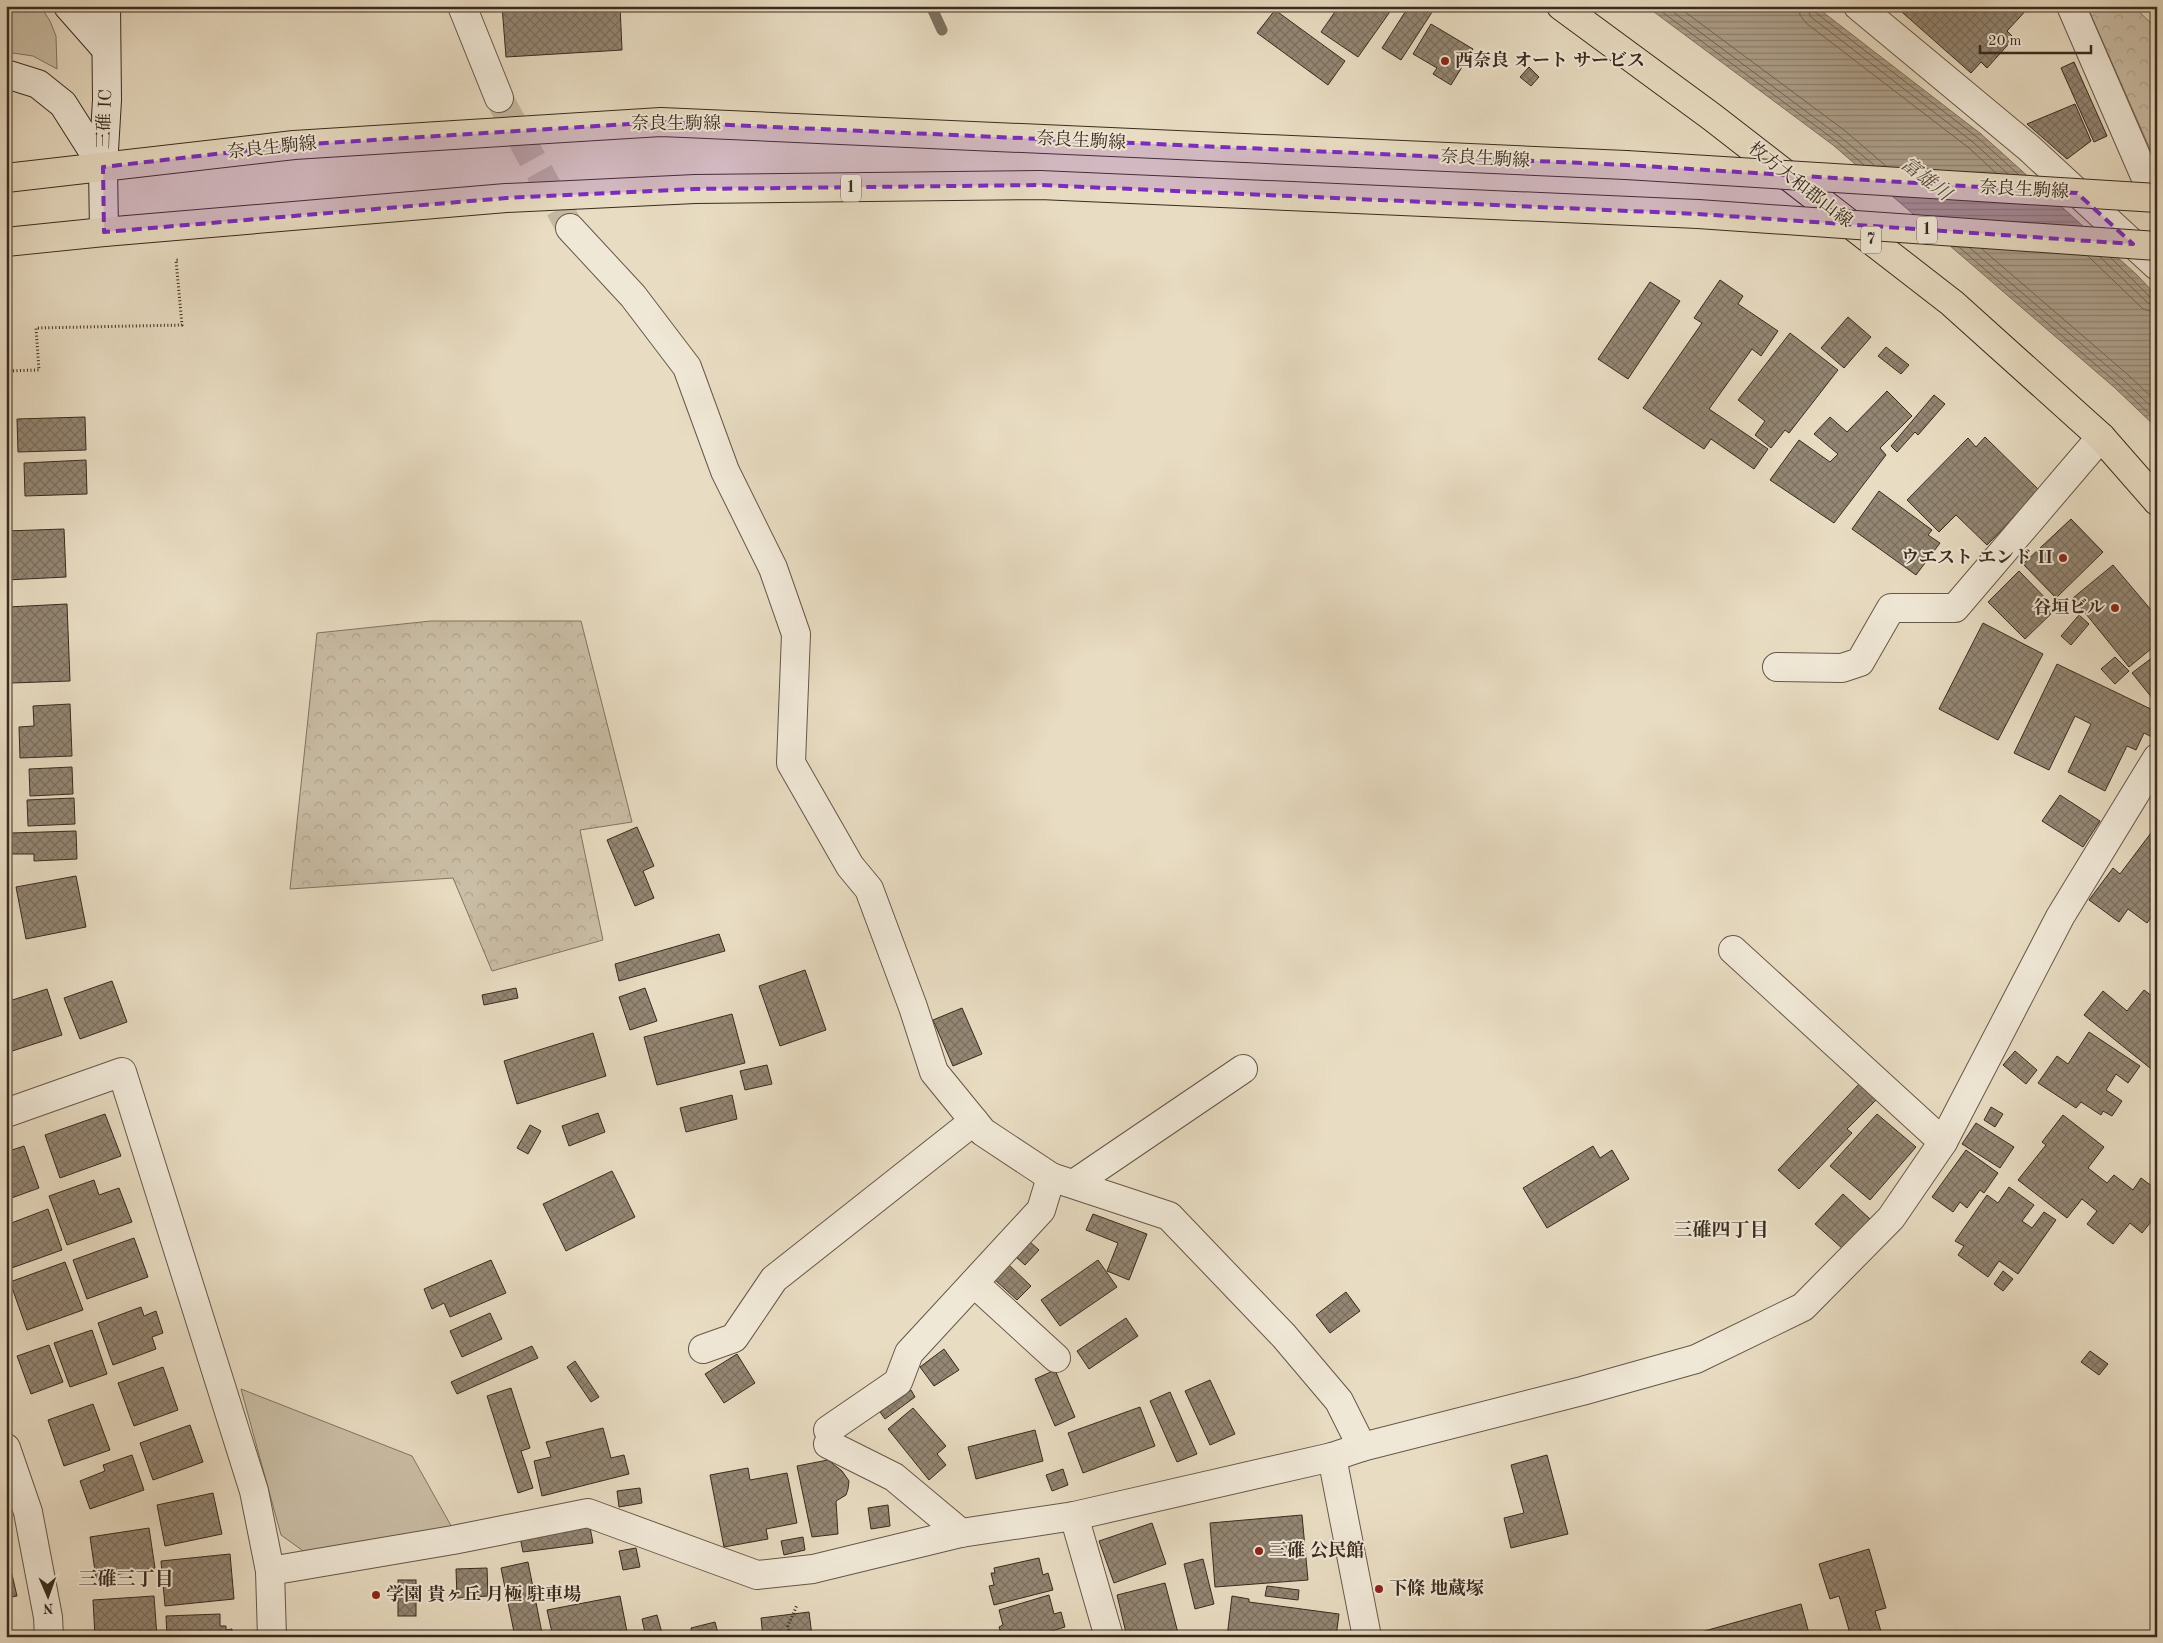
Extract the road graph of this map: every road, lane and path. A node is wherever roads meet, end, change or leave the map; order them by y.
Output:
1 (68, 6) edge
2 (106, 6) edge
3 (462, 6) edge
4 (1561, 6) edge
5 (1858, 6) edge
6 (2070, 6) edge
7 (105, 48) junction
8 (6, 74) edge
9 (498, 98) tunnel mouth
10 (104, 167) junction
11 (6, 178) edge
12 (2157, 188) edge
13 (2157, 198) edge
14 (570, 228) tunnel mouth
15 (104, 232) junction
16 (6, 242) edge
17 (2157, 246) edge
18 (176, 260) dead end
19 (2157, 266) edge
20 (6, 371) edge
21 (2101, 438) junction
22 (2157, 501) edge
23 (1777, 667) dead end
24 (2157, 758) edge
25 (1733, 950) dead end
26 (1243, 1069) dead end
27 (6, 1113) edge
28 (974, 1121) junction
29 (1943, 1142) junction
30 (1063, 1180) junction
31 (974, 1283) junction
32 (703, 1349) dead end
33 (1056, 1358) dead end
34 (1362, 1447) junction
35 (6, 1448) edge
36 (1332, 1457) junction
37 (1074, 1516) junction
38 (961, 1533) junction
39 (270, 1571) junction
40 (49, 1637) edge
41 (272, 1637) edge
42 (1109, 1637) edge
43 (1367, 1637) edge

1 - 7 street
2 - 7 street, 三碓 IC
3 - 9 street
4 - 21 main road, 枚方大和郡山線 / 7
5 - 19 street
6 - 12 street
7 - 10 street, 三碓 IC
8 - 10 street
10 - 11 main road, 奈良生駒線
10 - 13 main road, 奈良生駒線, bridge
10 - 15 street, 三碓 IC
14 - 28 street
15 - 16 main road, 1
15 - 17 main road, 1, bridge
18 - 20 path
21 - 22 main road, 枚方大和郡山線 / 7
21 - 23 street
24 - 29 street
25 - 29 street
26 - 30 street
27 - 39 street
28 - 30 street
28 - 32 street
29 - 34 street
30 - 31 street
30 - 34 street
31 - 33 street
31 - 38 street
34 - 36 street
35 - 40 street
36 - 37 street
36 - 43 street
37 - 38 street
37 - 42 street
38 - 39 street
39 - 41 street

